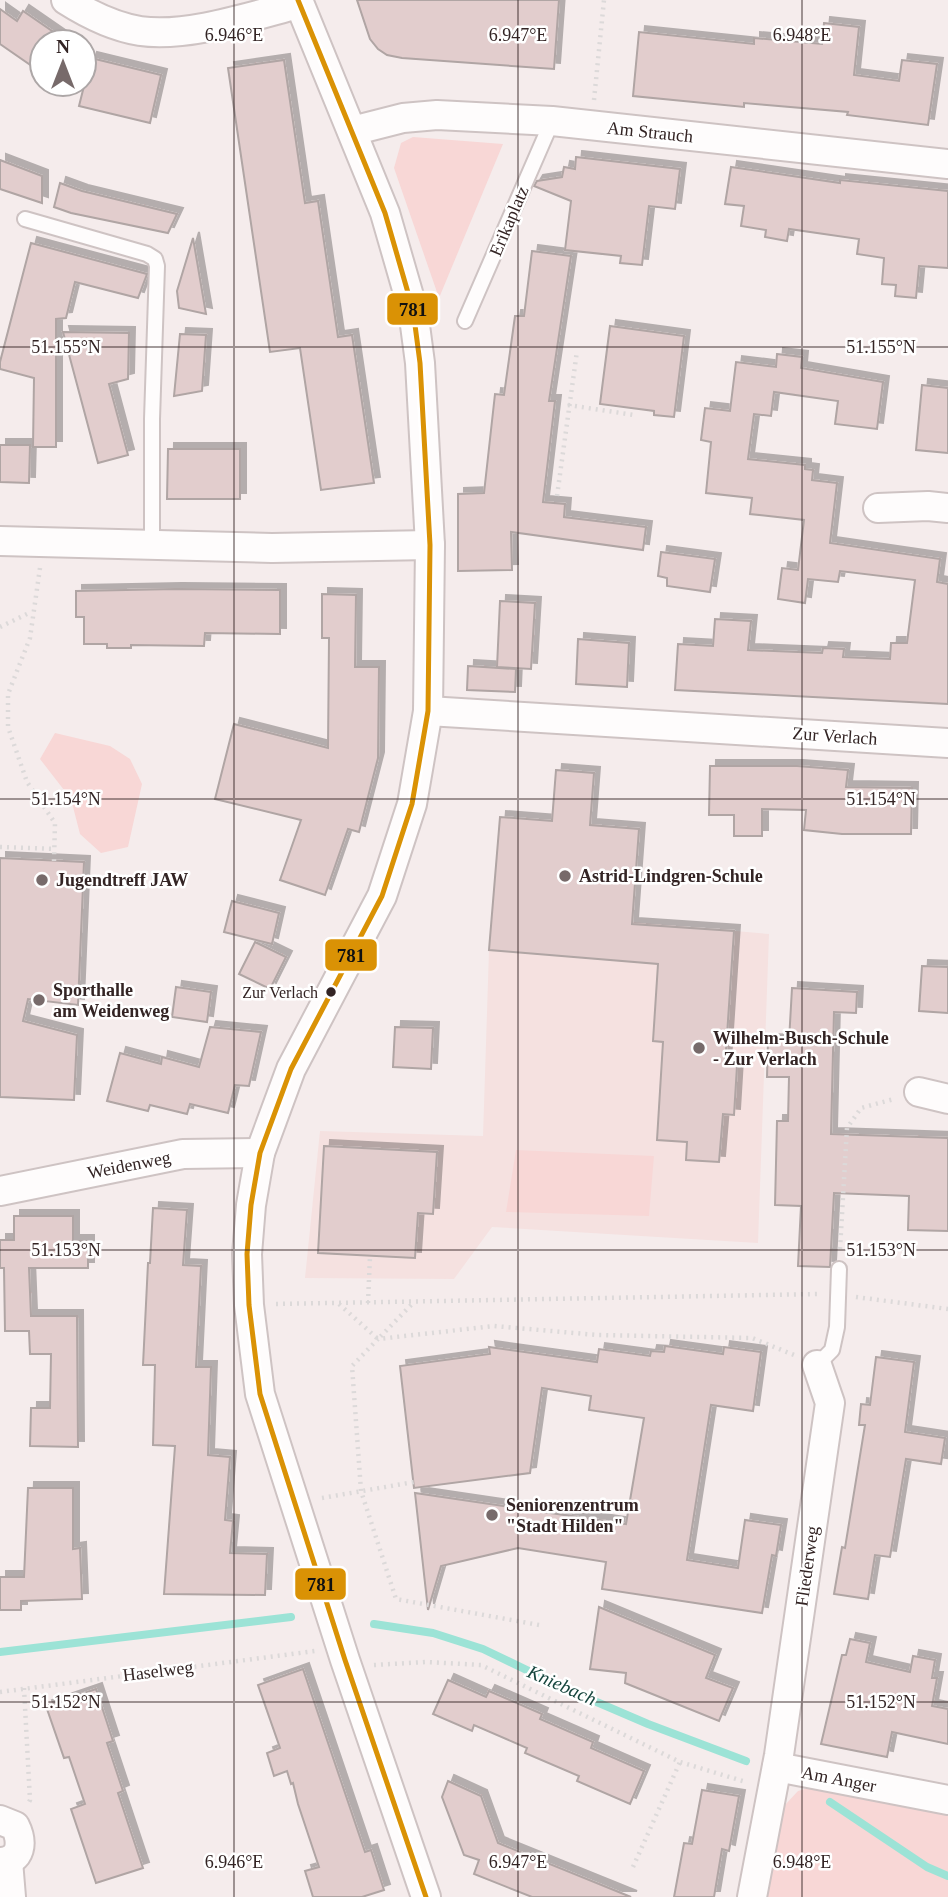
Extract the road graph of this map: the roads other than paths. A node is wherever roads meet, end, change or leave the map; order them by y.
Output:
1 (66, 0) edge
2 (298, 2) edge
3 (552, 121) junction
4 (352, 131) junction
5 (948, 164) edge
6 (25, 219) dead end
7 (465, 321) dead end
8 (878, 508) dead end
9 (948, 508) edge
10 (0, 541) edge
11 (152, 545) junction
12 (430, 545) junction
13 (428, 711) junction
14 (948, 743) edge
15 (919, 1092) road end
16 (948, 1099) edge
17 (260, 1153) junction
18 (0, 1191) edge
19 (839, 1269) road end
20 (817, 1365) joint
21 (768, 1777) junction
22 (948, 1800) edge
23 (8, 1823) edge
24 (4, 1861) edge
25 (11, 1897) edge
26 (426, 1897) edge
27 (752, 1897) edge

1 - 2 street
2 - 4 street
3 - 4 street, Am Strauch
3 - 5 street, Am Strauch
3 - 7 lane, Erikaplatz
4 - 12 street
6 - 11 lane
8 - 9 street
10 - 11 street
11 - 12 street
12 - 13 street
13 - 14 street, Zur Verlach
13 - 17 street
15 - 16 street
17 - 18 street, Weidenweg
17 - 26 street
19 - 20 lane
20 - 21 street, Fliederweg
21 - 22 street, Am Anger
21 - 27 street, Am Anger
23 - 24 street
24 - 25 street

